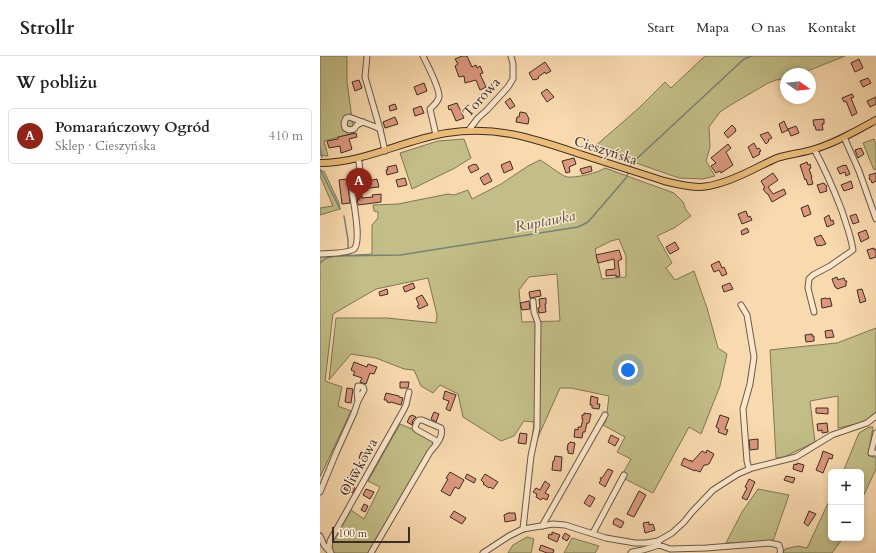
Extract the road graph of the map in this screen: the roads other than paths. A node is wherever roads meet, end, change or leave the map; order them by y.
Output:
1 (366, 56) edge
2 (423, 56) edge
3 (511, 56) edge
4 (876, 120) edge
5 (362, 122) dead end
6 (380, 129) junction
7 (468, 131) junction
8 (436, 135) junction
9 (844, 137) junction
10 (814, 149) junction
11 (385, 151) junction
12 (358, 159) junction
13 (320, 164) edge
14 (876, 219) edge
15 (320, 254) edge
16 (533, 301) dead end
17 (741, 305) dead end
18 (814, 312) dead end
19 (409, 392) dead end
20 (358, 401) dead end
21 (606, 415) dead end
22 (876, 416) edge
23 (876, 433) edge
24 (436, 444) junction
25 (876, 454) edge
26 (749, 469) junction
27 (624, 475) dead end
28 (320, 492) edge
29 (542, 526) junction
30 (522, 529) junction
31 (593, 533) junction
32 (320, 536) edge
33 (659, 543) junction
34 (705, 551) edge
35 (331, 553) edge
36 (371, 553) edge
37 (483, 553) edge
38 (631, 553) edge
39 (780, 553) edge

1 - 6 street
2 - 8 street
3 - 7 street, Torowa
4 - 9 main road, Cieszyńska
5 - 6 street
6 - 11 street
7 - 8 main road, Cieszyńska
7 - 10 main road, Cieszyńska
8 - 11 main road, Cieszyńska
9 - 10 main road, Cieszyńska
9 - 14 street
10 - 18 street
11 - 12 main road, Cieszyńska
12 - 13 main road, Cieszyńska
12 - 15 street
16 - 30 street
17 - 26 street
19 - 35 street, Oliwkowa
20 - 28 street, Oliwkowa
21 - 29 street
22 - 26 street
23 - 25 street
24 - 24 street
24 - 36 street
26 - 33 street
27 - 31 street
29 - 30 street
29 - 31 street
30 - 37 street
31 - 33 street
32 - 35 street, Oliwkowa
33 - 34 street
33 - 38 street
34 - 39 street

